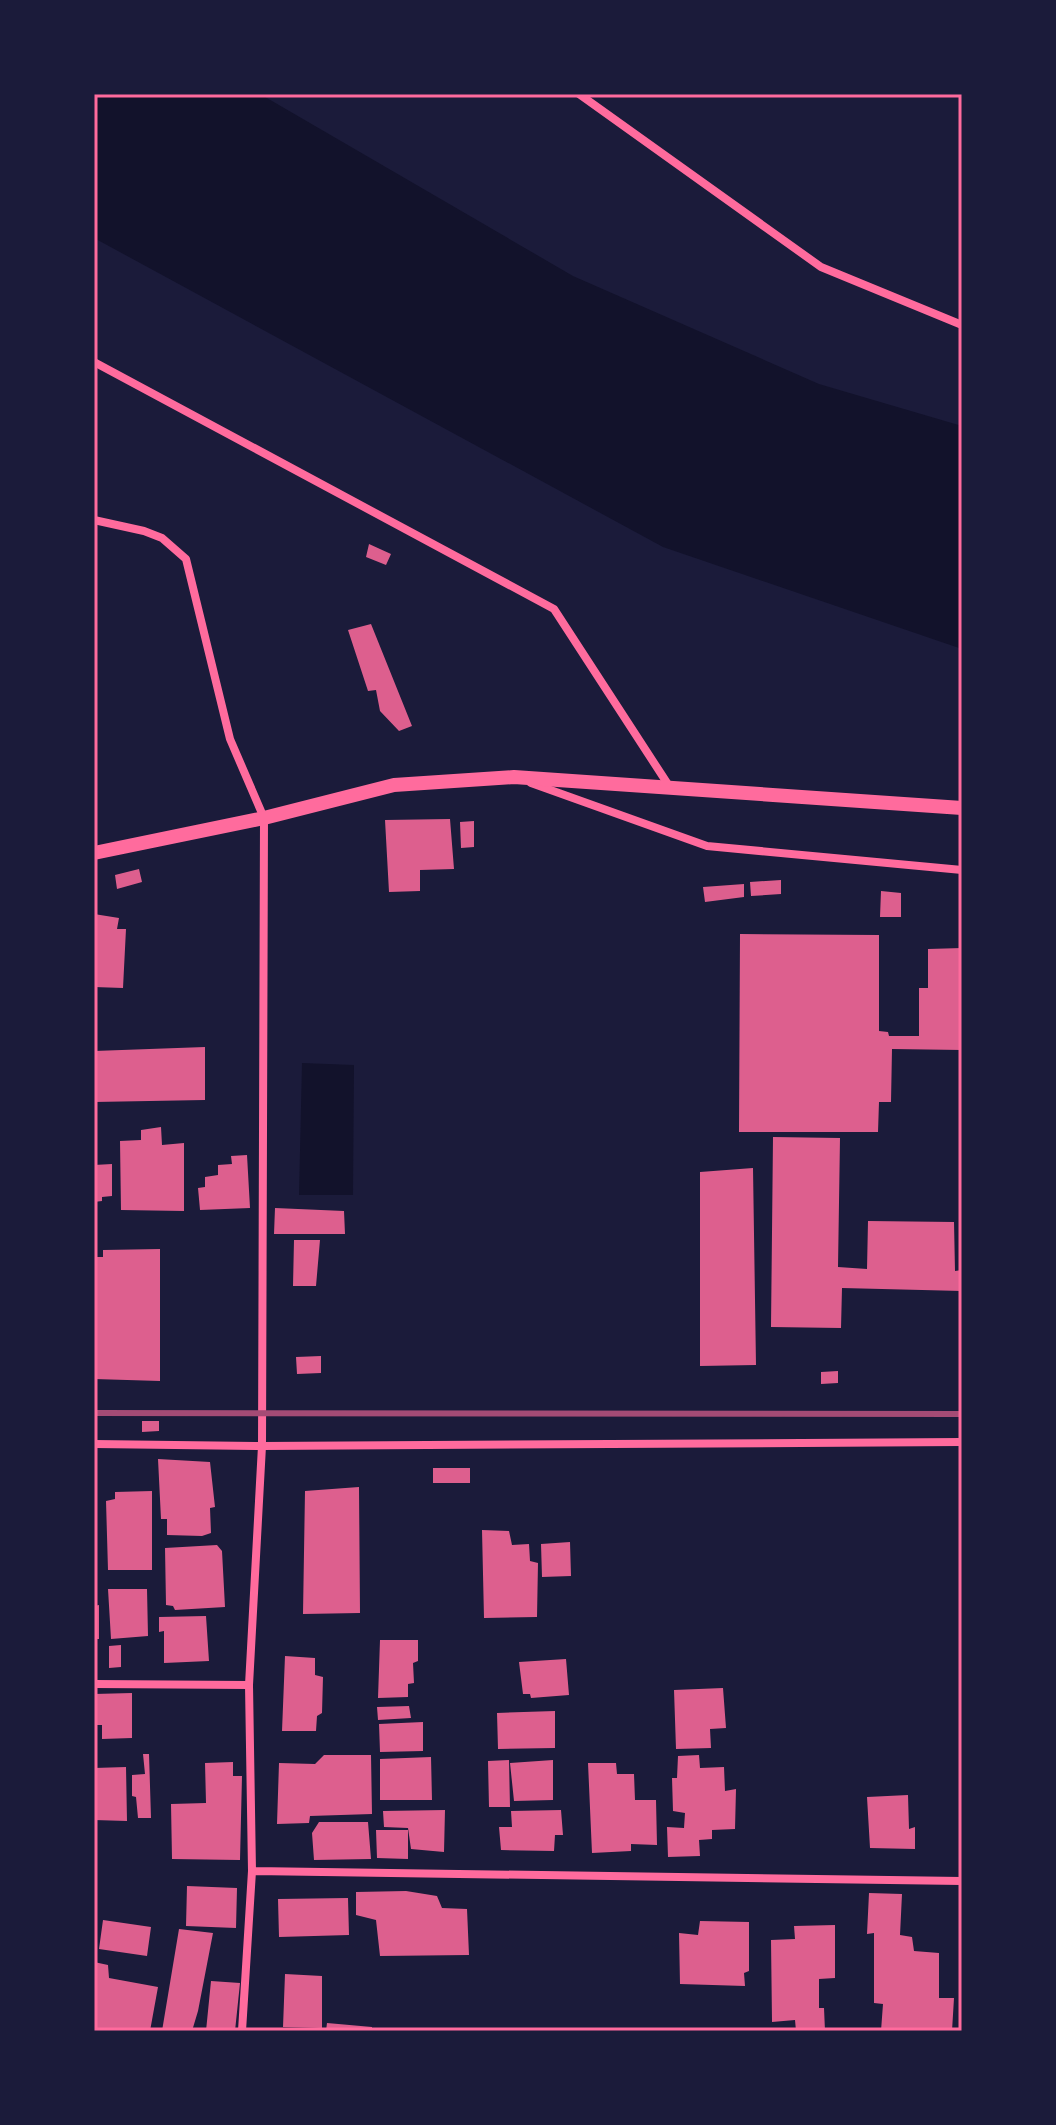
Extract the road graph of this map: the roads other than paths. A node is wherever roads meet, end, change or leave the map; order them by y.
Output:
1 (579, 94) edge
2 (962, 325) edge
3 (94, 362) edge
4 (94, 520) edge
5 (514, 777) junction
6 (672, 789) junction
7 (962, 808) edge
8 (264, 818) junction
9 (94, 853) edge
10 (962, 870) edge
11 (962, 1442) edge
12 (94, 1444) edge
13 (262, 1446) junction
14 (94, 1684) edge
15 (249, 1685) junction
16 (252, 1871) junction
17 (962, 1881) edge
18 (242, 2031) edge

1 - 2 street
3 - 6 street
4 - 8 street
5 - 6 street
5 - 8 street
5 - 10 street
6 - 7 street
8 - 9 street
8 - 13 street
11 - 13 street
12 - 13 street
13 - 15 street
14 - 15 street
15 - 16 street
16 - 17 street
16 - 18 street

